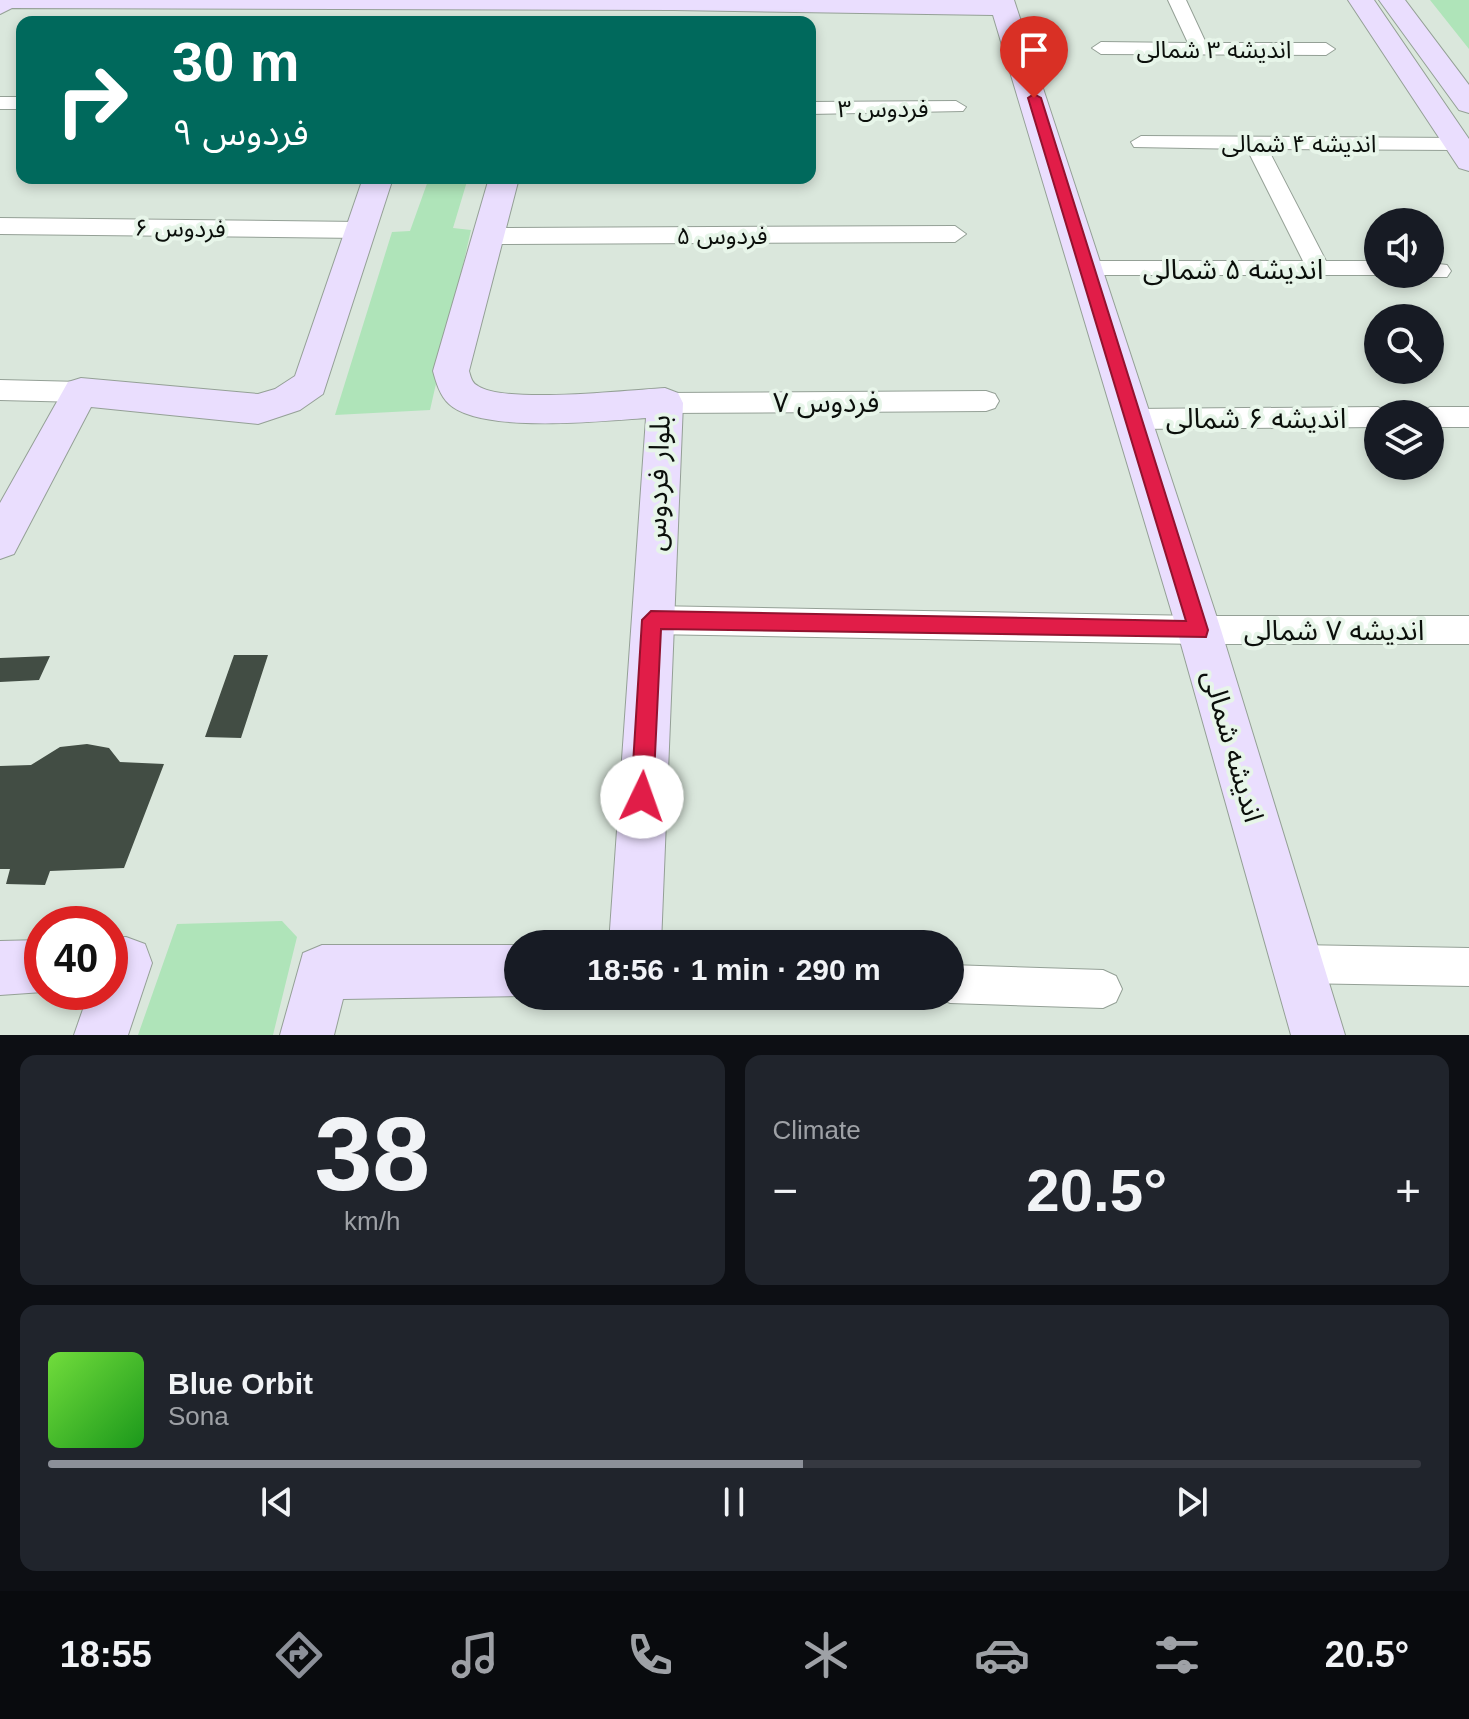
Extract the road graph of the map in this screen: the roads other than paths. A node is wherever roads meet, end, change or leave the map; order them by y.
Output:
1 (5, 0) edge
2 (1177, 0) edge
3 (1361, 0) edge
4 (1392, 0) edge
5 (674, 1) edge
6 (222, 2) edge
7 (1002, 4) edge
8 (0, 6) edge
9 (544, 12) edge
10 (435, 13) edge
11 (1101, 48) dead end
12 (1326, 49) dead end
13 (1200, 50) junction
14 (1469, 104) edge
15 (956, 107) dead end
16 (816, 108) edge
17 (1141, 142) dead end
18 (1255, 144) junction
19 (1463, 153) edge
20 (376, 184) edge
21 (502, 184) edge
22 (0, 226) edge
23 (360, 230) junction
24 (955, 234) dead end
25 (489, 236) junction
26 (1318, 268) junction
27 (1087, 269) junction
28 (1364, 269) edge
29 (0, 390) edge
30 (81, 392) junction
31 (986, 401) dead end
32 (665, 403) junction
33 (1364, 417) edge
34 (1444, 417) edge
35 (1469, 417) edge
36 (1134, 419) junction
37 (0, 541) edge
38 (651, 620) junction
39 (1199, 630) junction
40 (1469, 630) edge
41 (636, 930) edge
42 (1297, 964) junction
43 (24, 967) edge
44 (1469, 967) edge
45 (0, 968) edge
46 (504, 972) edge
47 (964, 984) edge
48 (1103, 989) dead end
49 (110, 1010) edge
50 (101, 1035) edge
51 (307, 1035) edge
52 (1318, 1035) edge

1 - 6 street
1 - 8 street
2 - 13 street
3 - 19 street
4 - 14 street
5 - 7 street
5 - 9 street
6 - 10 street
7 - 27 street, اندیشه شمالی
9 - 10 street
11 - 13 street, اندیشه ۳ شمالی
12 - 13 street, اندیشه ۳ شمالی
15 - 16 street, فردوس ۳
17 - 18 street, اندیشه ۴ شمالی
18 - 19 street, اندیشه ۴ شمالی
18 - 26 street
20 - 23 street
21 - 25 street, بلوار فردوس
22 - 23 street, فردوس ۶
23 - 30 street
24 - 25 street, فردوس ۵
25 - 32 street, بلوار فردوس
26 - 27 street, اندیشه ۵ شمالی
26 - 28 street, اندیشه ۵ شمالی
27 - 36 street, اندیشه شمالی
29 - 30 street
30 - 37 street
31 - 32 street, فردوس ۷
32 - 38 street, بلوار فردوس
33 - 36 street, اندیشه ۶ شمالی
34 - 35 street
36 - 39 street, اندیشه شمالی
38 - 39 street, اندیشه ۷ شمالی
38 - 41 street, بلوار فردوس
39 - 40 street, اندیشه ۷ شمالی
39 - 42 street, اندیشه شمالی
42 - 44 street
42 - 52 street, اندیشه شمالی
43 - 45 street
46 - 51 street
47 - 48 street
49 - 50 street

